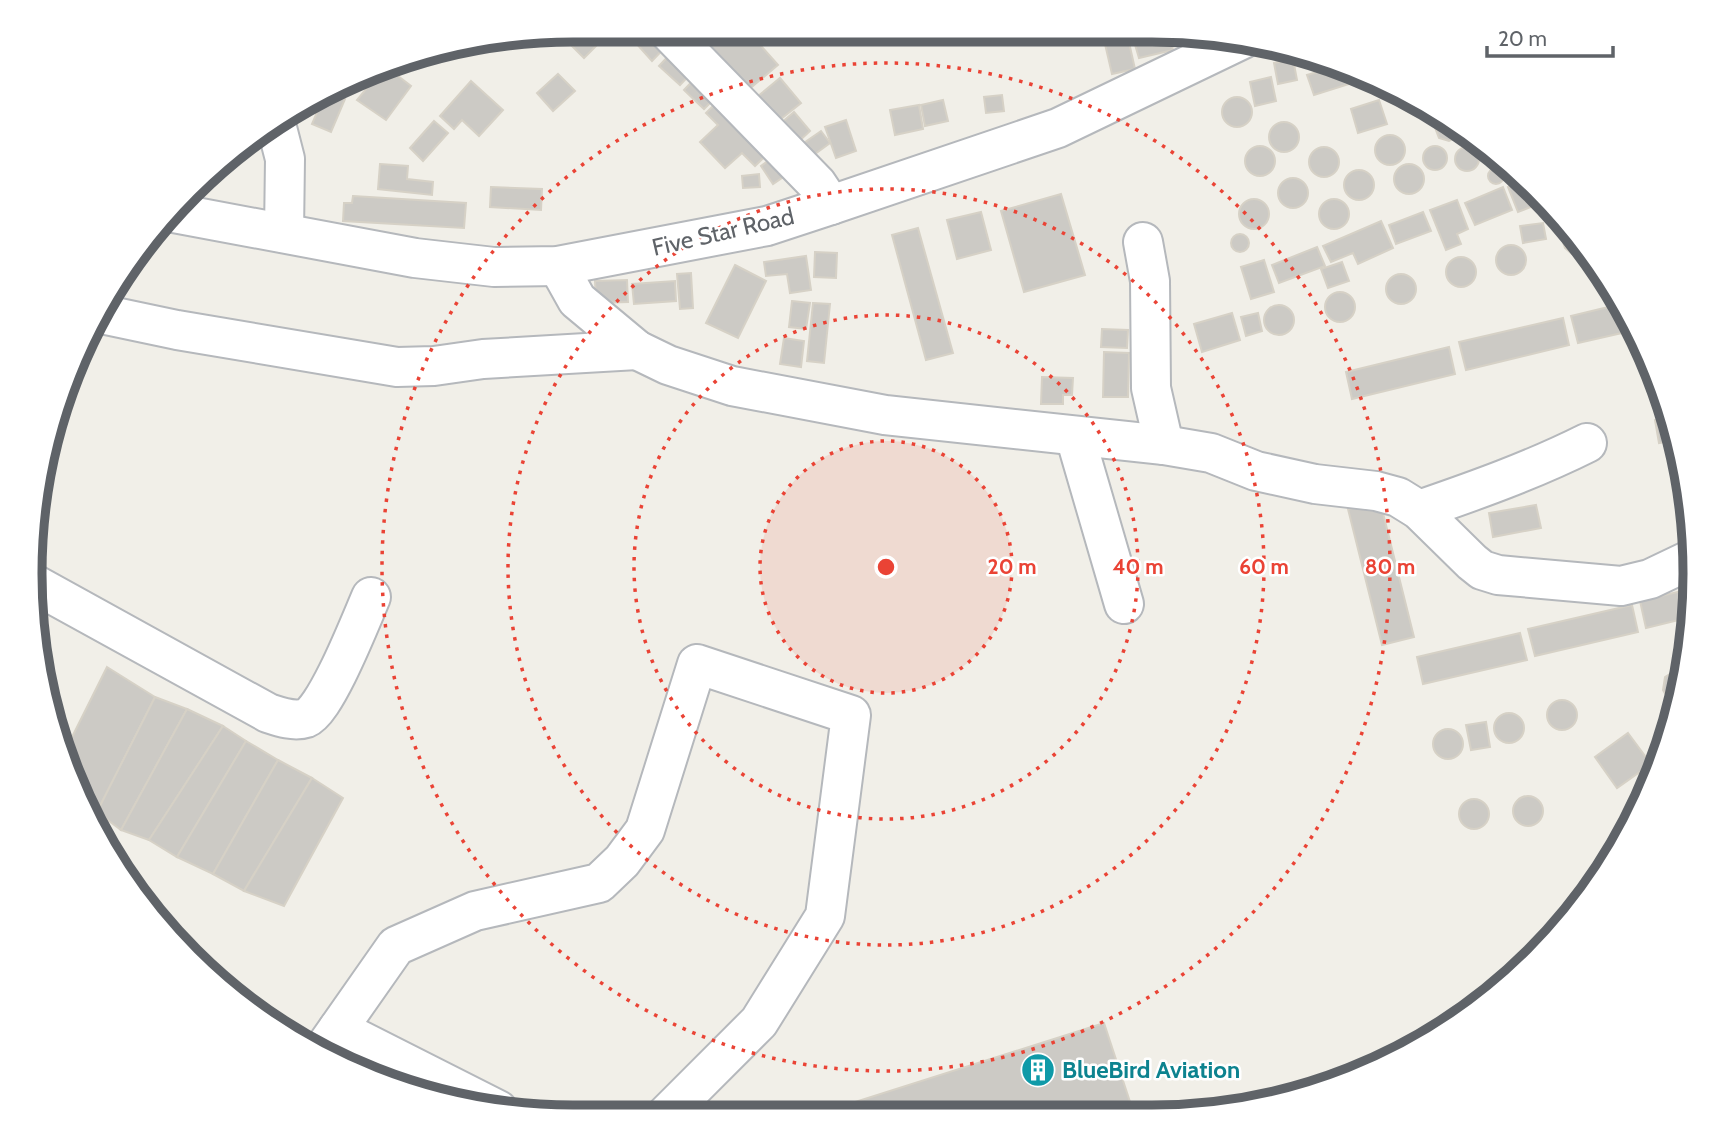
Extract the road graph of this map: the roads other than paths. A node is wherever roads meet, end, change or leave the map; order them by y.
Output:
1 (679, 42) edge
2 (1219, 47) edge
3 (278, 132) edge
4 (831, 205) junction
5 (182, 214) edge
6 (284, 233) junction
7 (1143, 242) dead end
8 (558, 266) junction
9 (109, 316) edge
10 (637, 350) junction
11 (1075, 436) junction
12 (1587, 443) dead end
13 (1164, 445) junction
14 (1419, 510) junction
15 (1683, 563) edge
16 (42, 589) edge
17 (371, 597) dead end
18 (1124, 604) dead end
19 (330, 1041) edge
20 (450, 1090) edge
21 (676, 1105) edge

1 - 4 street
2 - 4 street, Five Star Road
3 - 6 street
4 - 8 street, Five Star Road
5 - 6 street, Five Star Road
6 - 8 street, Five Star Road
7 - 13 street
8 - 10 street
9 - 10 street
10 - 11 street
11 - 13 street
11 - 18 street
12 - 14 street
13 - 14 street
14 - 15 street
16 - 17 street
19 - 20 street
19 - 21 street

